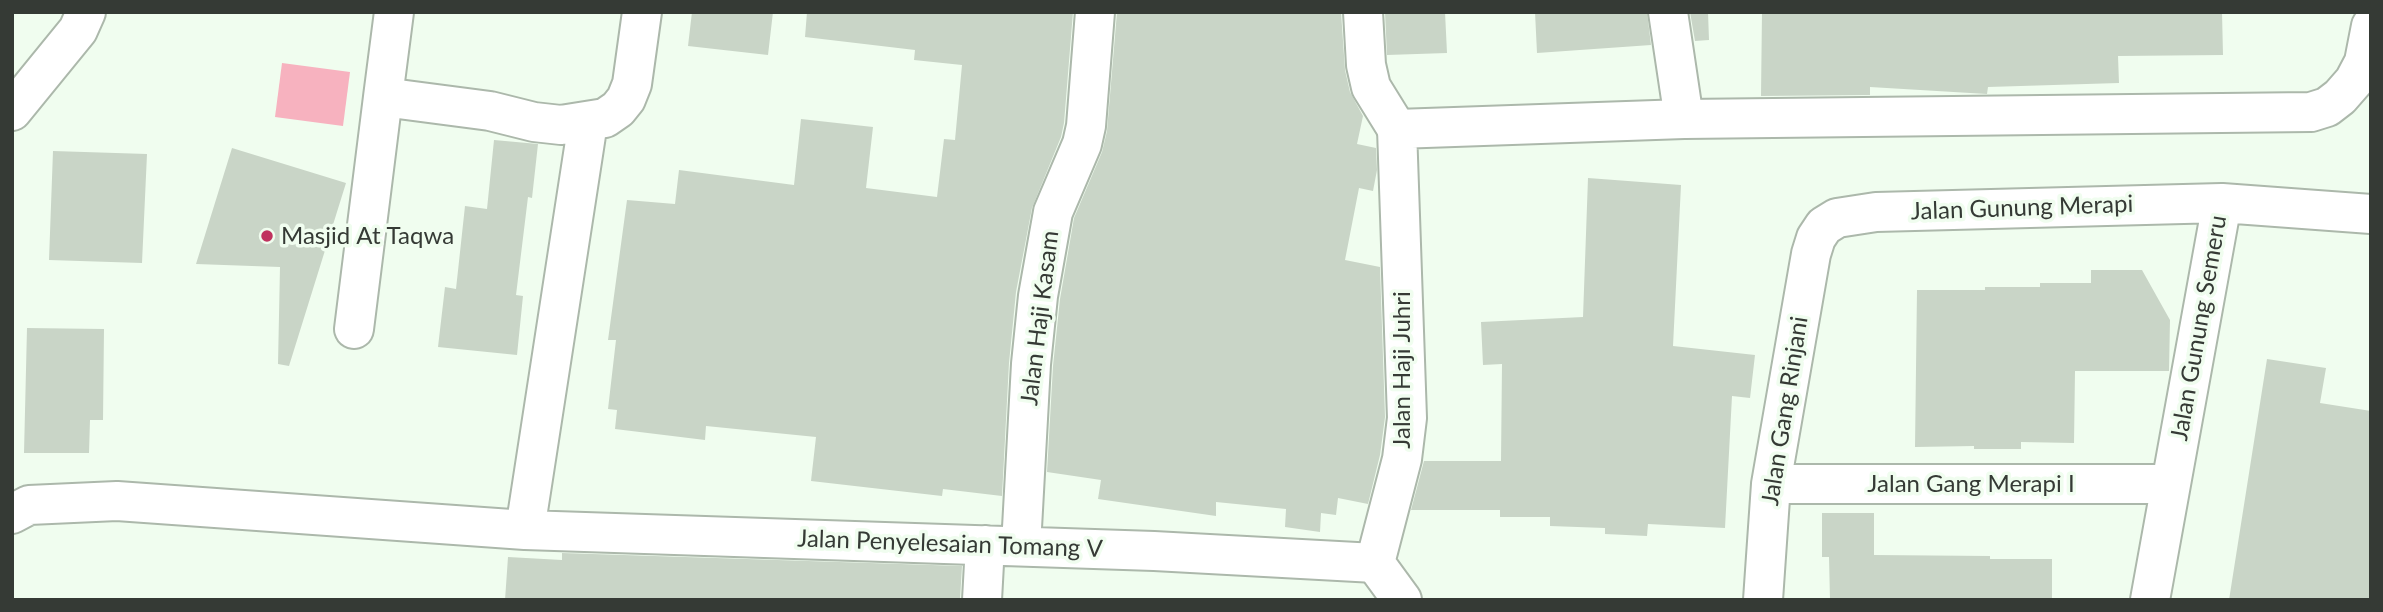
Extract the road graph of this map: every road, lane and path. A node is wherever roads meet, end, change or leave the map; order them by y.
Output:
1 (86, 12) edge
2 (394, 12) edge
3 (642, 12) edge
4 (1095, 12) edge
5 (1363, 12) edge
6 (1668, 12) edge
7 (2365, 65) edge
8 (383, 97) junction
9 (12, 111) edge
10 (1684, 119) junction
11 (588, 122) junction
12 (1397, 129) junction
13 (2222, 203) junction
14 (2371, 214) edge
15 (1824, 226) joint
16 (354, 330) dead end
17 (1770, 484) junction
18 (2171, 484) junction
19 (12, 514) edge
20 (525, 530) junction
21 (1003, 545) junction
22 (1375, 563) junction
23 (982, 600) edge
24 (1402, 600) edge
25 (1763, 600) edge
26 (2150, 600) edge

1 - 9 street
2 - 8 street
3 - 11 street
4 - 21 street, Jalan Haji Kasam
5 - 12 street
6 - 10 street
7 - 10 street
8 - 11 street
8 - 16 street
10 - 12 street
11 - 20 street
12 - 22 street, Jalan Haji Juhri
13 - 14 street, Jalan Gunung Semeru
13 - 15 street, Jalan Gunung Merapi
13 - 18 street, Jalan Gunung Semeru
15 - 17 street, Jalan Gang Rinjani
17 - 18 street, Jalan Gang Merapi I
17 - 25 street, Jalan Gang Rinjani
18 - 26 street, Jalan Gunung Semeru
19 - 20 street, Jalan Penyelesaian Tomang V
20 - 21 street, Jalan Penyelesaian Tomang V
21 - 22 street, Jalan Penyelesaian Tomang V
21 - 23 street, Jalan Haji Kasam
22 - 24 street

